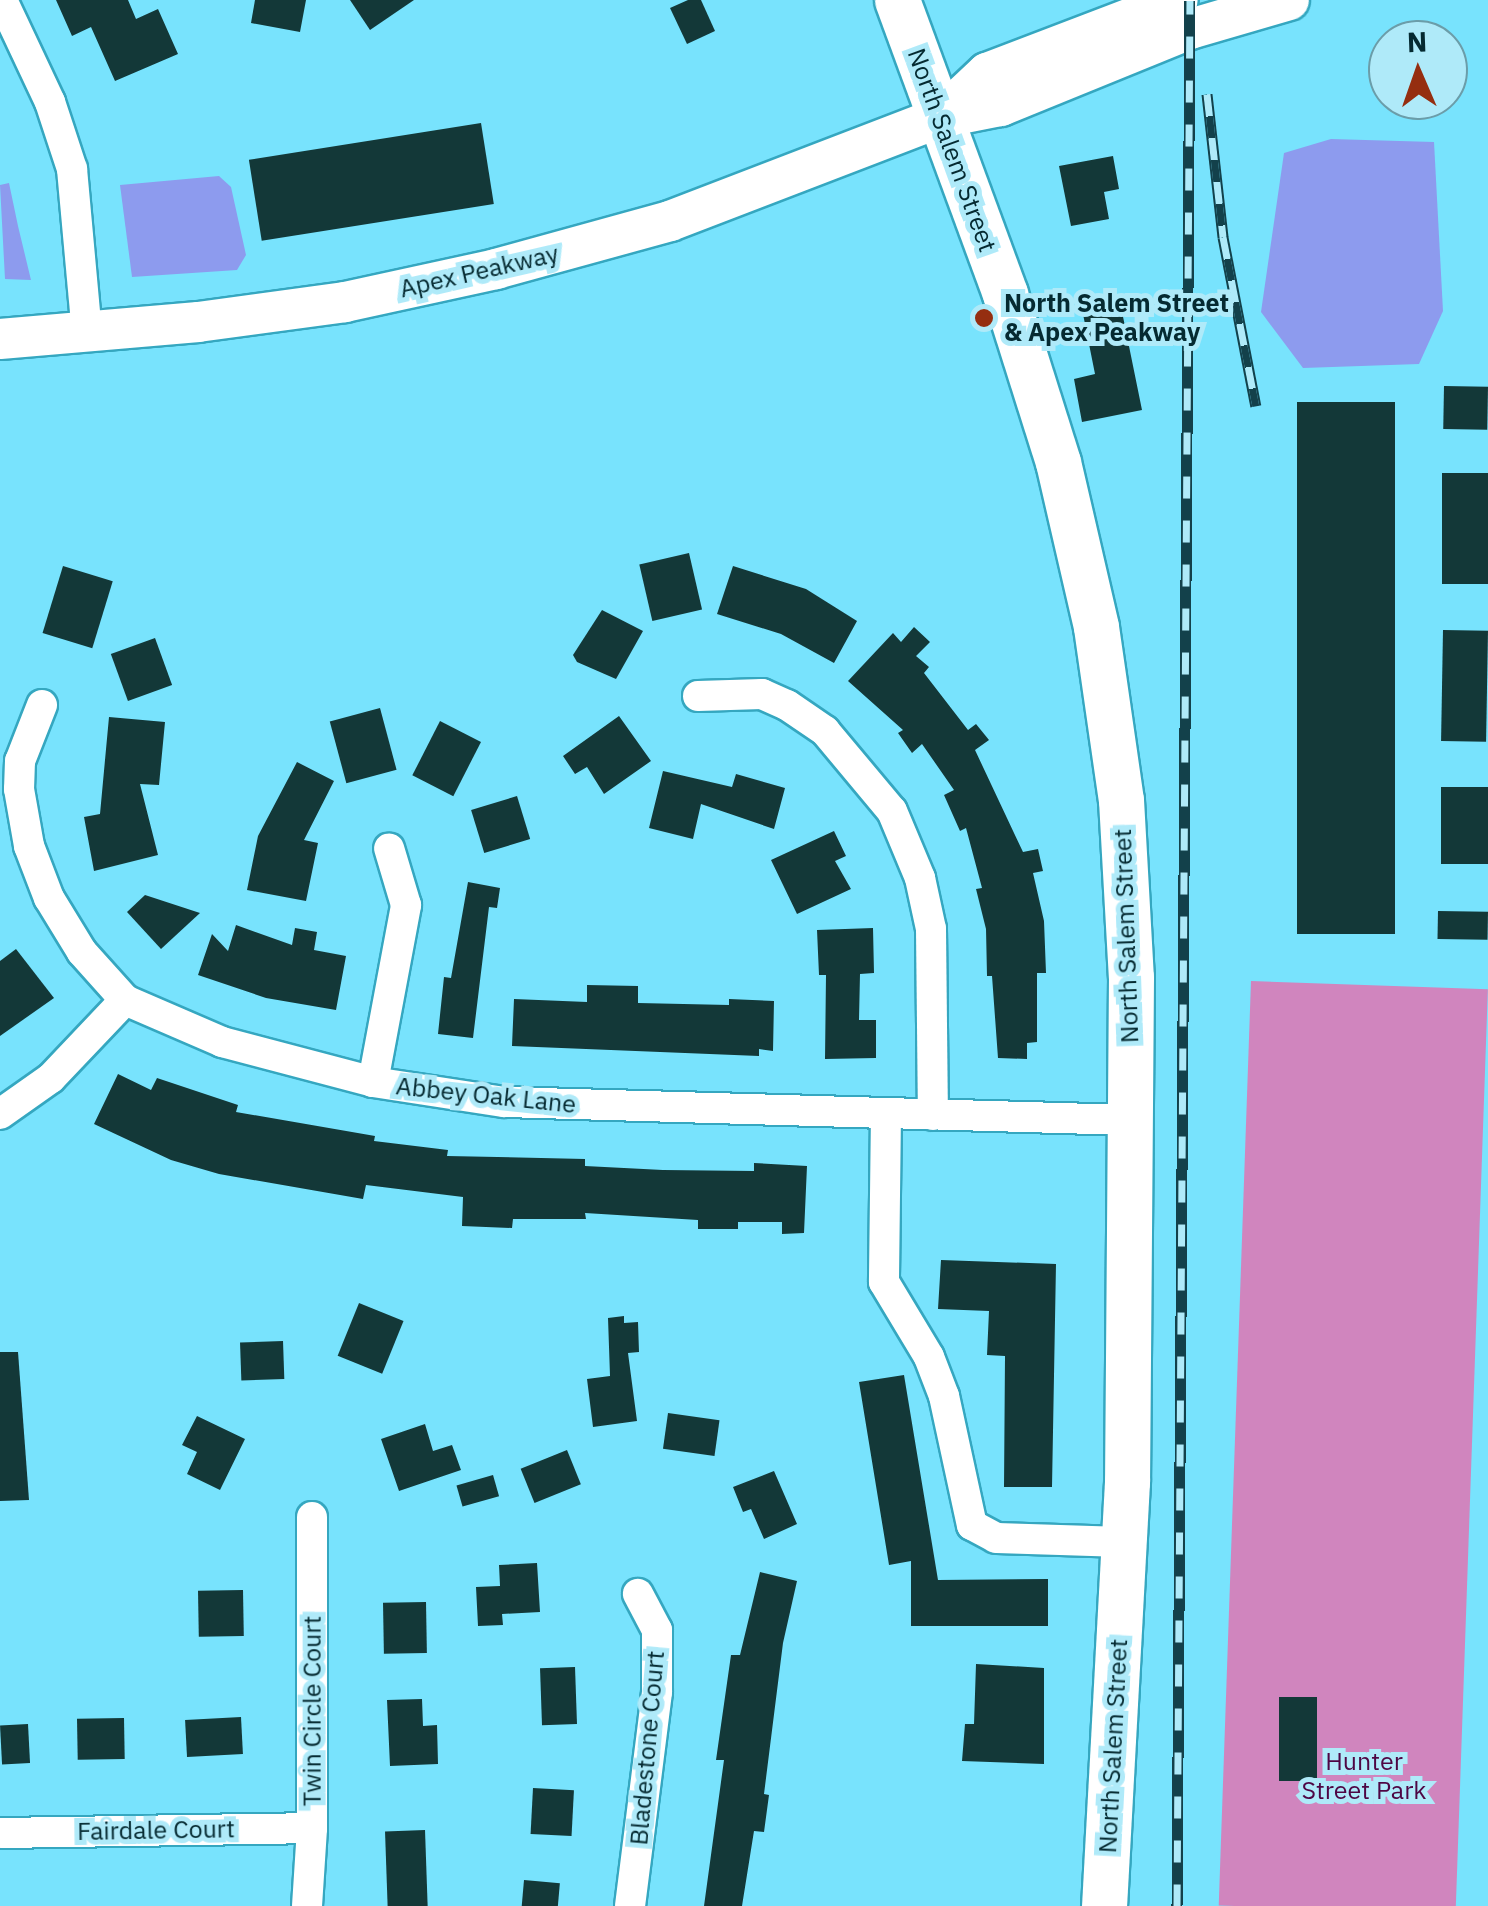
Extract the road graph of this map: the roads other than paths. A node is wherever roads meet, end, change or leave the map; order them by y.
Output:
1 (2, 0) edge
2 (897, 0) edge
3 (1178, 0) edge
4 (1288, 0) edge
5 (939, 118) junction
6 (87, 333) junction
7 (0, 339) edge
8 (698, 696) dead end
9 (42, 705) dead end
10 (389, 848) dead end
11 (125, 1000) junction
12 (373, 1082) junction
13 (0, 1114) edge
14 (886, 1114) junction
15 (933, 1114) junction
16 (1130, 1120) junction
17 (312, 1517) dead end
18 (1124, 1542) junction
19 (638, 1594) dead end
20 (312, 1828) junction
21 (0, 1833) edge
22 (308, 1906) edge
23 (630, 1906) edge
24 (1104, 1906) edge

1 - 6 street
2 - 5 main road, North Salem Street
3 - 5 main road, Apex Peakway
4 - 5 main road, Apex Peakway
5 - 6 main road, Apex Peakway
5 - 16 main road, North Salem Street
6 - 7 main road, Apex Peakway
8 - 15 street
9 - 11 street, Abbey Oak Lane
10 - 12 street
11 - 12 street, Abbey Oak Lane
11 - 13 street
12 - 14 street, Abbey Oak Lane
14 - 15 street, Abbey Oak Lane
14 - 18 street
15 - 16 street, Abbey Oak Lane
16 - 18 main road, North Salem Street
17 - 20 street, Twin Circle Court
18 - 24 main road, North Salem Street
19 - 23 street, Bladestone Court
20 - 21 street, Fairdale Court
20 - 22 street, Twin Circle Court

